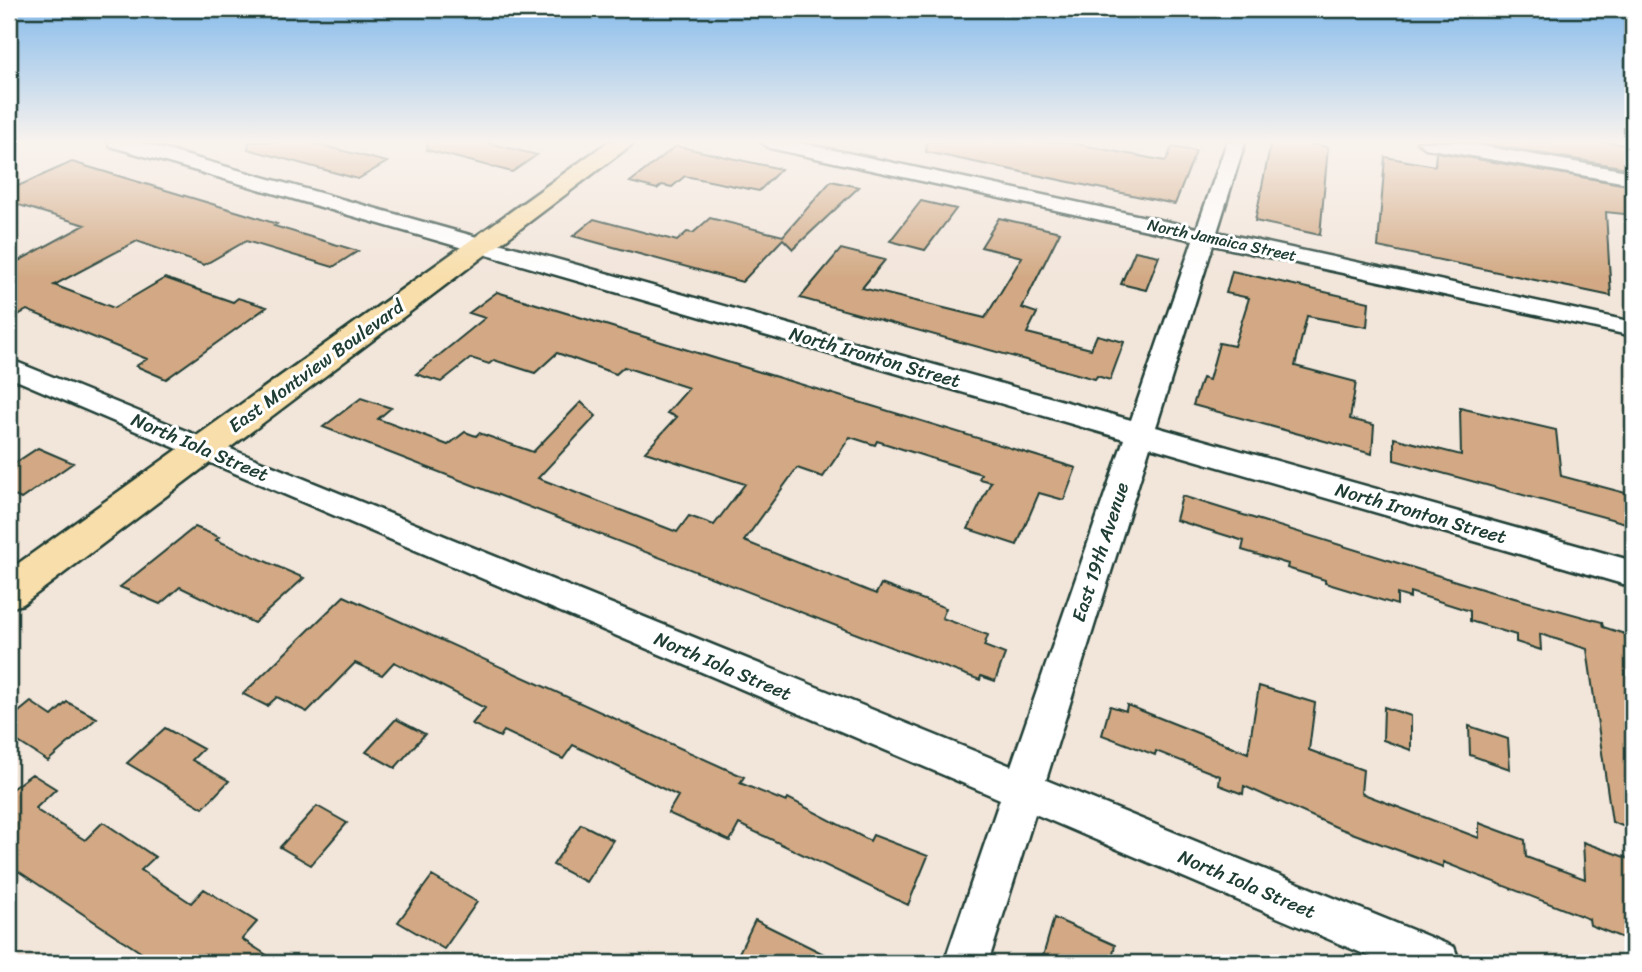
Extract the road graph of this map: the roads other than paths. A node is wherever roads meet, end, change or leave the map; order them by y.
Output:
1 (278, 187) edge
2 (561, 187) edge
3 (980, 187) edge
4 (1221, 187) edge
5 (1205, 236) junction
6 (482, 245) junction
7 (1633, 329) edge
8 (9, 367) edge
9 (1139, 433) junction
10 (203, 449) junction
11 (1633, 574) edge
12 (9, 592) edge
13 (1022, 791) junction
14 (966, 963) edge
15 (1438, 963) edge

1 - 6 street, North Ironton Street
2 - 6 main road, East Montview Boulevard
3 - 5 street, North Jamaica Street
4 - 5 street, East 19th Avenue
5 - 7 street, North Jamaica Street
5 - 9 street, East 19th Avenue
6 - 9 street, North Ironton Street
6 - 10 main road, East Montview Boulevard
8 - 10 street, North Iola Street
9 - 11 street, North Ironton Street
9 - 13 street, East 19th Avenue
10 - 12 main road, East Montview Boulevard
10 - 13 street, North Iola Street
13 - 14 street, East 19th Avenue
13 - 15 street, North Iola Street

